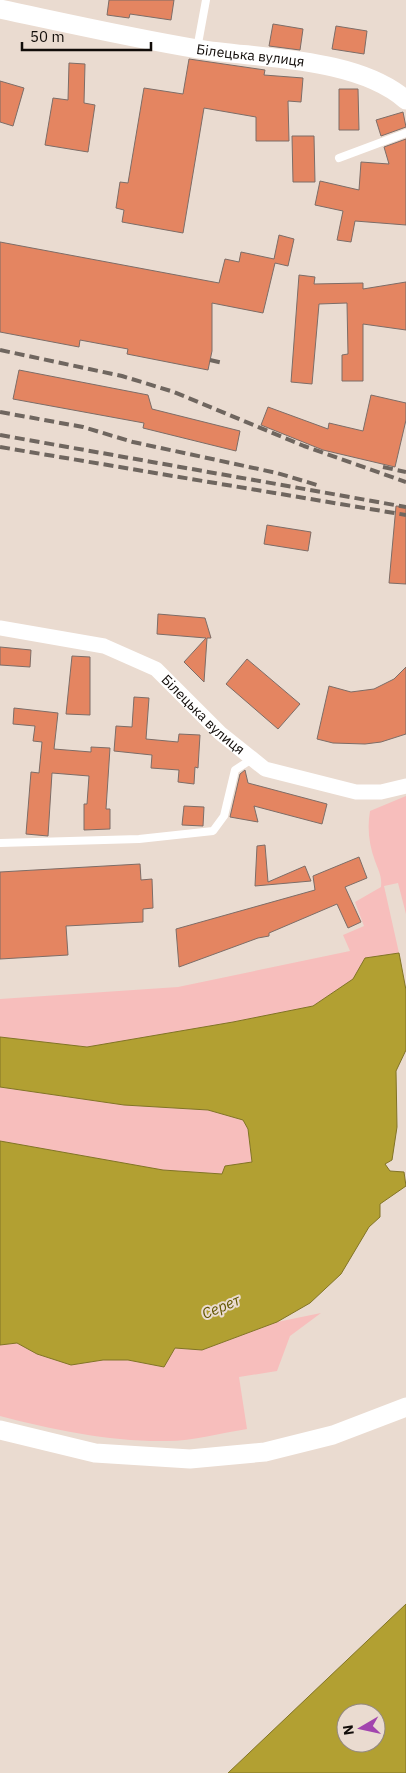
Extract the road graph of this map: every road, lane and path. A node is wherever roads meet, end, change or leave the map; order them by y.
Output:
1 (206, 0) edge
2 (0, 9) edge
3 (197, 49) junction
4 (406, 100) edge
5 (406, 133) edge
6 (339, 158) dead end
7 (0, 628) edge
8 (252, 759) junction
9 (406, 786) edge
10 (0, 844) edge
11 (406, 1407) edge
12 (0, 1430) edge

1 - 3 lane
2 - 3 street, Білецька вулиця
3 - 4 street, Білецька вулиця
5 - 6 lane
7 - 8 street, Білецька вулиця
8 - 9 street, Білецька вулиця
8 - 10 lane
11 - 12 street

